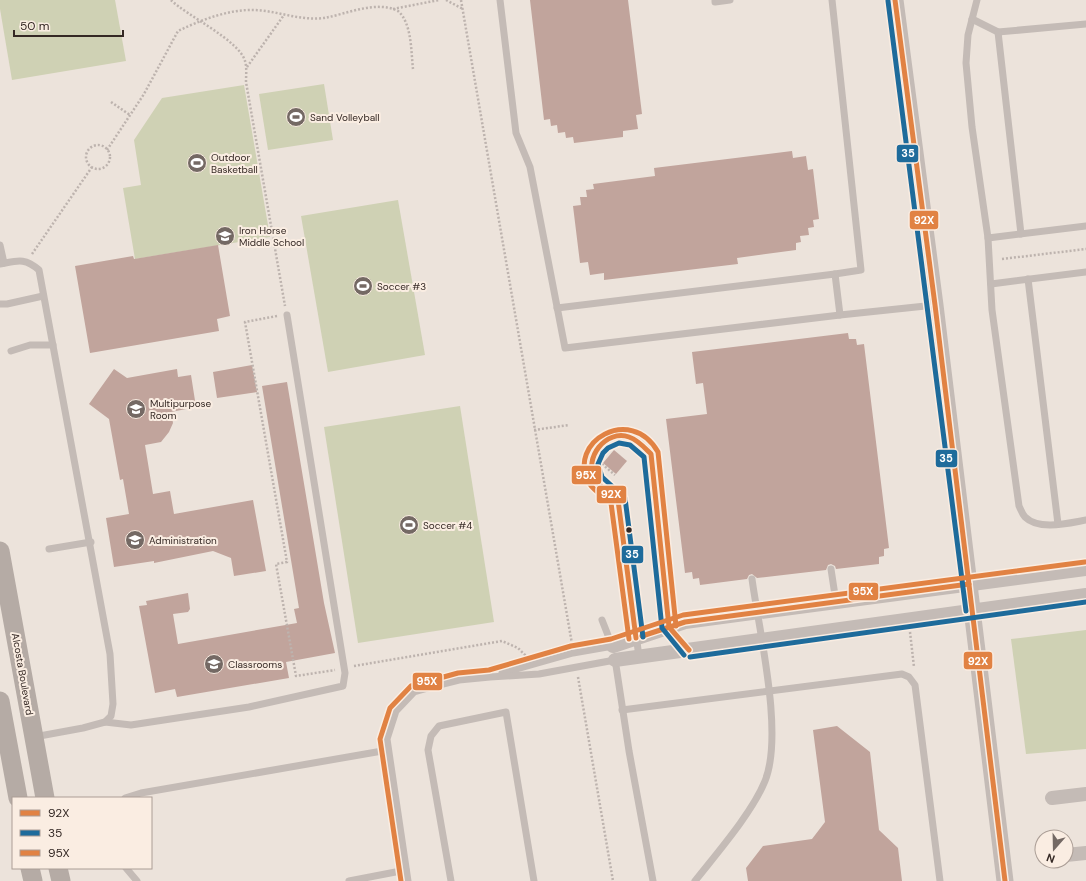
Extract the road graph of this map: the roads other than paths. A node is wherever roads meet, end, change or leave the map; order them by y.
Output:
1 (500, 0) edge
2 (715, 0) edge
3 (730, 0) edge
4 (832, 0) edge
5 (895, 0) edge
6 (977, 0) edge
7 (972, 19) junction
8 (1086, 24) edge
9 (998, 32) junction
10 (1086, 226) edge
11 (1021, 234) junction
12 (988, 238) junction
13 (0, 245) edge
14 (2, 264) edge
15 (1086, 272) edge
16 (835, 274) junction
17 (1028, 279) junction
18 (991, 284) junction
19 (43, 296) junction
20 (3, 304) edge
21 (936, 305) junction
22 (557, 308) junction
23 (287, 315) dead end
24 (840, 315) junction
25 (53, 345) junction
26 (11, 351) dead end
27 (1086, 520) edge
28 (1058, 524) junction
29 (90, 542) junction
30 (49, 549) dead end
31 (0, 550) edge
32 (831, 569) dead end
33 (1086, 569) edge
34 (752, 579) dead end
35 (969, 584) junction
36 (1086, 595) edge
37 (836, 602) junction
38 (973, 610) junction
39 (757, 612) junction
40 (602, 620) dead end
41 (669, 627) junction
42 (636, 638) junction
43 (762, 640) junction
44 (613, 646) junction
45 (689, 650) junction
46 (639, 657) junction
47 (615, 660) junction
48 (490, 677) junction
49 (769, 691) junction
50 (0, 702) edge
51 (622, 710) junction
52 (105, 722) junction
53 (34, 737) junction
54 (388, 750) junction
55 (1086, 794) edge
56 (18, 797) edge
57 (46, 797) edge
58 (128, 797) edge
59 (1052, 798) dead end
60 (1086, 853) edge
61 (1074, 854) edge
62 (30, 869) edge
63 (58, 869) edge
64 (127, 869) edge
65 (406, 870) junction
66 (32, 881) edge
67 (61, 881) edge
68 (137, 881) edge
69 (349, 881) edge
70 (408, 881) edge
71 (451, 881) edge
72 (534, 881) edge
73 (654, 881) edge
74 (695, 881) edge
75 (940, 881) edge
76 (1005, 881) edge

1 - 22 lane
2 - 3 lane
4 - 16 lane
5 - 21 street
6 - 7 lane
7 - 9 lane
7 - 12 lane
8 - 9 lane
9 - 11 lane
10 - 11 lane
11 - 12 lane
12 - 18 lane
13 - 14 lane
14 - 19 lane
15 - 17 lane
16 - 22 lane
16 - 24 lane
17 - 18 lane
17 - 28 lane
18 - 28 lane
19 - 20 lane
19 - 25 lane
21 - 24 lane
21 - 35 street
22 - 24 lane
23 - 52 lane
25 - 26 lane
25 - 29 lane
27 - 28 lane
29 - 30 lane
29 - 52 lane
31 - 53 main road, Alcosta Boulevard
32 - 37 lane
33 - 35 street
34 - 39 lane
35 - 37 street
35 - 38 street
36 - 38 street
37 - 39 street
38 - 43 street
38 - 76 street
39 - 41 street
39 - 43 lane
40 - 44 lane
41 - 42 street
41 - 42 lane
41 - 45 lane
42 - 44 street
42 - 46 lane
43 - 45 street
43 - 49 lane
44 - 47 lane
44 - 48 lane
45 - 46 street
46 - 47 street
47 - 48 lane
47 - 51 lane
48 - 54 lane
49 - 51 lane
49 - 74 lane
49 - 75 lane
50 - 56 main road
51 - 73 lane
52 - 53 lane
53 - 57 main road, Alcosta Boulevard
54 - 58 lane
54 - 65 lane
55 - 59 street
60 - 61 street
62 - 66 main road
63 - 67 main road
64 - 68 lane
65 - 69 lane
65 - 70 lane
71 - 72 lane

